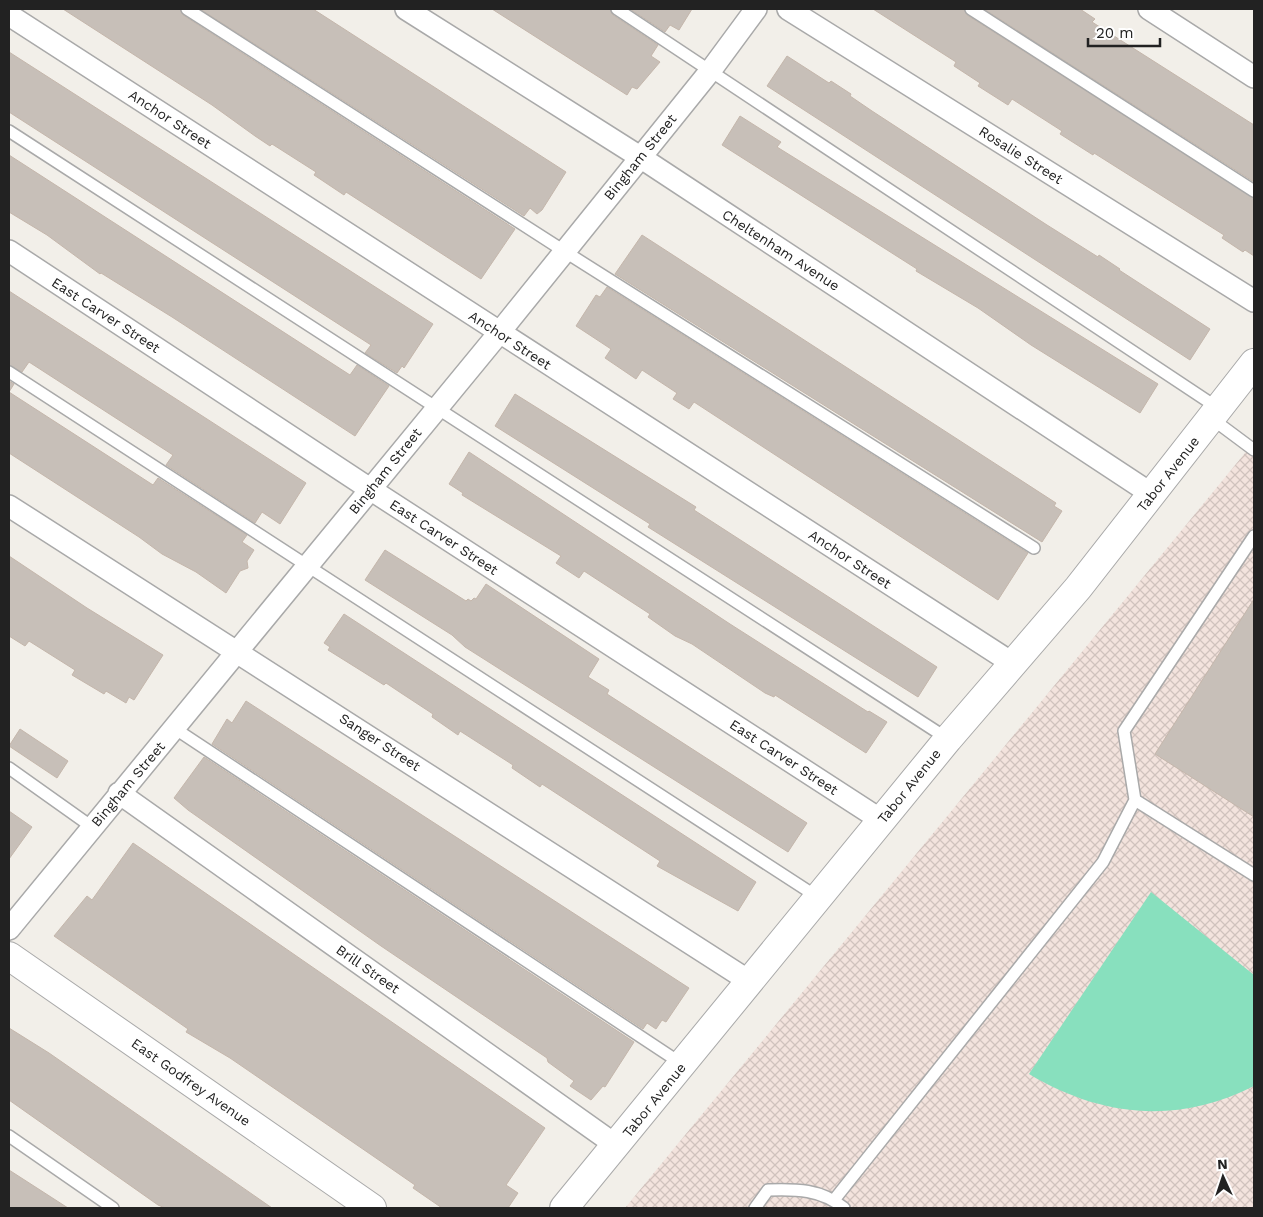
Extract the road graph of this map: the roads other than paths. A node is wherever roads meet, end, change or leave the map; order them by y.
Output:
1 (187, 9) edge
2 (406, 9) edge
3 (617, 9) edge
4 (756, 9) edge
5 (788, 9) edge
6 (971, 9) edge
7 (1149, 9) edge
8 (9, 15) edge
9 (711, 70) junction
10 (1254, 77) edge
11 (9, 131) edge
12 (640, 157) junction
13 (1254, 191) edge
14 (9, 251) edge
15 (564, 251) junction
16 (1254, 301) edge
17 (498, 333) junction
18 (1254, 364) edge
19 (9, 372) edge
20 (436, 409) junction
21 (1215, 413) junction
22 (1254, 450) edge
23 (370, 489) junction
24 (1153, 495) junction
25 (9, 506) edge
26 (1254, 536) edge
27 (1034, 548) dead end
28 (308, 567) junction
29 (239, 652) junction
30 (1012, 663) junction
31 (174, 728) junction
32 (948, 739) junction
33 (9, 768) edge
34 (120, 792) junction
35 (1135, 800) junction
36 (881, 820) junction
37 (92, 827) junction
38 (1254, 875) edge
39 (820, 898) junction
40 (9, 929) edge
41 (9, 956) edge
42 (749, 981) junction
43 (682, 1064) junction
44 (9, 1136) edge
45 (617, 1146) junction
46 (834, 1200) junction
47 (114, 1208) edge
48 (372, 1208) edge
49 (564, 1208) edge
50 (756, 1208) edge
51 (844, 1208) edge

1 - 15 lane
2 - 12 street, Cheltenham Avenue
3 - 9 lane
4 - 9 street, Bingham Street
5 - 16 street, Rosalie Street
6 - 13 lane
7 - 10 street
8 - 17 street, Anchor Street
9 - 12 street, Bingham Street
9 - 21 lane
11 - 20 lane
12 - 15 street, Bingham Street
12 - 24 street, Cheltenham Avenue
14 - 23 street, East Carver Street
15 - 17 street, Bingham Street
15 - 27 lane
17 - 20 street, Bingham Street
17 - 30 street, Anchor Street
18 - 21 street, Tabor Avenue
19 - 28 lane
20 - 23 street, Bingham Street
20 - 32 lane
21 - 22 lane
21 - 24 street, Tabor Avenue
23 - 28 street, Bingham Street
23 - 36 street, East Carver Street
24 - 30 street, Tabor Avenue
25 - 29 street, Sanger Street
26 - 35 lane
28 - 29 street, Bingham Street
28 - 39 lane
29 - 31 street, Bingham Street
29 - 42 street, Sanger Street
30 - 32 street, Tabor Avenue
31 - 34 street, Bingham Street
31 - 43 lane
32 - 36 street, Tabor Avenue
33 - 37 lane
34 - 37 street, Bingham Street
34 - 45 street, Brill Street
35 - 38 lane
35 - 46 lane
36 - 39 street, Tabor Avenue
37 - 40 street, Bingham Street
39 - 42 street, Tabor Avenue
41 - 48 street, East Godfrey Avenue
42 - 43 street, Tabor Avenue
43 - 45 street, Tabor Avenue
44 - 47 lane
45 - 49 street, Tabor Avenue
46 - 50 lane
46 - 51 lane

